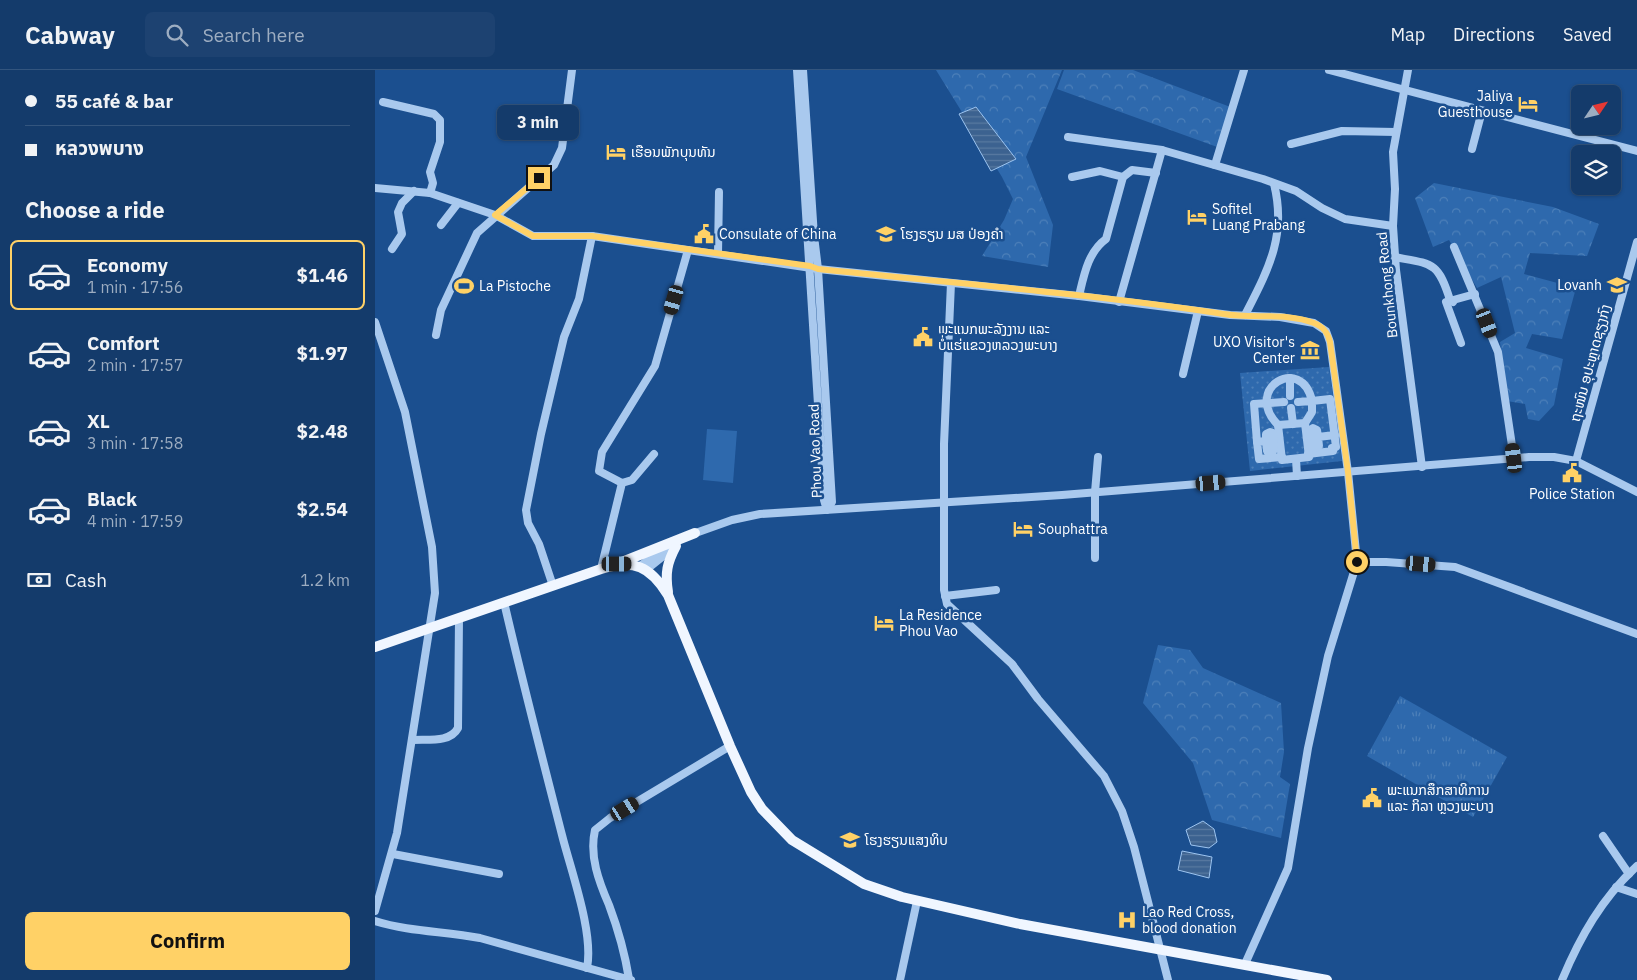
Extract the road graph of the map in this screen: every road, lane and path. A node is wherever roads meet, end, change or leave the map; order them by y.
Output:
1 (572, 70) edge
2 (797, 70) edge
3 (803, 70) edge
4 (1244, 70) edge
5 (1329, 70) edge
6 (1408, 70) edge
7 (1404, 90) junction
8 (383, 102) dead end
9 (1482, 111) junction
10 (1396, 132) junction
11 (1069, 137) dead end
12 (1291, 144) dead end
13 (1472, 149) dead end
14 (1163, 150) junction
15 (1637, 151) edge
16 (1215, 165) junction
17 (1156, 173) junction
18 (1072, 177) dead end
19 (1123, 177) junction
20 (1274, 184) junction
21 (375, 188) edge
22 (414, 191) junction
23 (719, 192) dead end
24 (430, 193) junction
25 (458, 202) junction
26 (495, 215) junction
27 (441, 225) dead end
28 (1393, 226) junction
29 (592, 236) junction
30 (1637, 242) edge
31 (1454, 248) dead end
32 (392, 249) dead end
33 (687, 250) junction
34 (718, 254) junction
35 (1394, 257) junction
36 (810, 266) junction
37 (818, 269) junction
38 (951, 283) junction
39 (1475, 294) junction
40 (1079, 296) junction
41 (1119, 302) junction
42 (1453, 302) junction
43 (1198, 311) junction
44 (1245, 315) junction
45 (375, 322) edge
46 (436, 336) dead end
47 (1461, 343) dead end
48 (1183, 374) dead end
49 (1289, 378) junction
50 (1291, 396) dead end
51 (1312, 401) junction
52 (1284, 402) dead end
53 (1298, 402) dead end
54 (1269, 403) junction
55 (1291, 408) dead end
56 (1305, 423) junction
57 (1293, 424) junction
58 (1278, 425) junction
59 (1335, 436) junction
60 (1318, 437) dead end
61 (1266, 441) dead end
62 (1257, 442) junction
63 (654, 454) dead end
64 (1308, 454) junction
65 (1098, 457) dead end
66 (1282, 457) junction
67 (1514, 458) junction
68 (1296, 459) junction
69 (1576, 461) junction
70 (1422, 467) junction
71 (1348, 472) junction
72 (1297, 476) junction
73 (622, 483) junction
74 (1095, 492) junction
75 (1637, 492) edge
76 (944, 503) junction
77 (827, 510) junction
78 (695, 533) junction
79 (676, 546) junction
80 (1095, 558) dead end
81 (1357, 562) junction
82 (617, 564) junction
83 (643, 568) junction
84 (601, 569) junction
85 (553, 586) junction
86 (996, 590) dead end
87 (668, 595) junction
88 (945, 596) junction
89 (504, 602) junction
90 (459, 618) junction
91 (431, 627) junction
92 (1637, 634) edge
93 (375, 647) edge
94 (413, 740) junction
95 (730, 746) junction
96 (1603, 836) dead end
97 (393, 854) junction
98 (1637, 866) edge
99 (499, 874) dead end
100 (1629, 874) junction
101 (1616, 888) junction
102 (1637, 894) edge
103 (917, 901) junction
104 (375, 911) edge
105 (375, 921) edge
106 (1160, 950) junction
107 (1245, 964) junction
108 (587, 968) junction
109 (630, 980) edge
110 (900, 980) edge
111 (1168, 980) edge
112 (1327, 980) edge
113 (1562, 980) edge

1 - 26 street
2 - 36 street, Phou Vao Road
3 - 37 street, Phou Vao Road
4 - 16 street
5 - 7 street
6 - 7 street, Bounkhong Road
7 - 9 street
7 - 10 street, Bounkhong Road
8 - 24 street
9 - 13 street
9 - 15 street
10 - 12 street
10 - 28 street, Bounkhong Road
11 - 14 street
14 - 16 street
14 - 17 street
16 - 20 street
17 - 19 street
17 - 41 street
18 - 19 street
19 - 40 street
20 - 28 street
20 - 44 street
21 - 22 street
22 - 24 street
22 - 32 street
23 - 34 street
24 - 25 street
25 - 26 street
25 - 27 street
26 - 29 street
26 - 46 street
28 - 35 street, Bounkhong Road
29 - 33 street
29 - 85 street
30 - 69 street, ຖະໜົນ ອຸປະຫຼາດຊຽງກົງ
31 - 39 street
33 - 34 street
33 - 73 street
34 - 36 street
35 - 42 street
35 - 70 street, Bounkhong Road
36 - 37 street
36 - 77 street, Phou Vao Road
37 - 38 street
37 - 77 street, Phou Vao Road
38 - 40 street
38 - 76 street
39 - 42 street
39 - 67 street
40 - 41 street
41 - 43 street
42 - 47 street
43 - 44 street
43 - 48 street
44 - 71 street
45 - 91 street
49 - 50 street
49 - 51 street
49 - 54 street
51 - 53 street
51 - 56 street
51 - 59 street
52 - 54 street
54 - 58 street
54 - 62 street
55 - 57 street
56 - 57 street
56 - 64 street
57 - 58 street
58 - 66 street
59 - 60 street
59 - 64 street
61 - 62 street
62 - 66 street
63 - 73 street
64 - 68 street
65 - 74 street
66 - 68 street
67 - 69 street
67 - 70 street
68 - 72 street
69 - 75 street
70 - 71 street
71 - 72 street
71 - 81 street
72 - 74 street
73 - 84 street
74 - 76 street
74 - 80 street
76 - 77 street
76 - 88 street
77 - 78 street
78 - 79 street
78 - 82 main road
78 - 83 street
79 - 83 street
79 - 87 main road
81 - 92 street
81 - 107 street
82 - 83 main road
82 - 84 main road
83 - 87 main road
84 - 85 main road
85 - 89 main road
86 - 88 street
87 - 95 main road
88 - 106 street
89 - 90 main road
89 - 108 street
90 - 91 main road
90 - 94 street
91 - 93 main road
91 - 94 street
94 - 97 street
95 - 103 main road
95 - 109 street
96 - 100 street
97 - 99 street
97 - 104 street
98 - 100 street
100 - 101 street
101 - 102 street
101 - 113 street
103 - 106 main road
103 - 110 street
105 - 108 street
106 - 107 main road
106 - 111 street
107 - 112 main road
108 - 109 street

